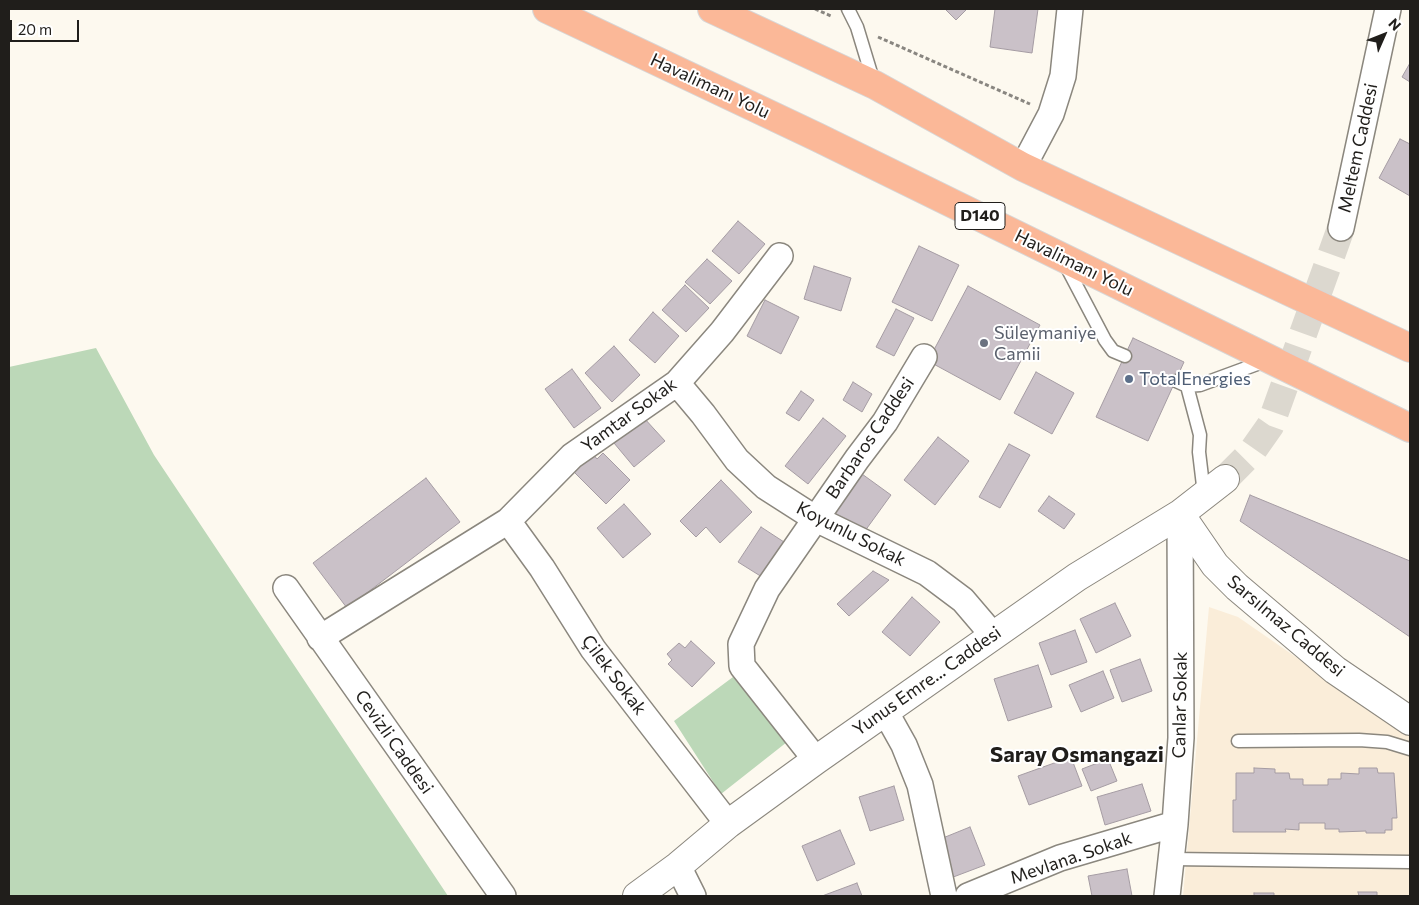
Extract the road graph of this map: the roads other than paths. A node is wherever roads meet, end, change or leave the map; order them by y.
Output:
1 (547, 9) edge
2 (712, 9) edge
3 (848, 9) edge
4 (1070, 9) edge
5 (1388, 9) edge
6 (875, 85) junction
7 (1023, 167) junction
8 (1341, 228) tunnel mouth
9 (780, 256) dead end
10 (1060, 256) junction
11 (1410, 348) edge
12 (1124, 356) dead end
13 (924, 357) dead end
14 (1271, 359) junction
15 (676, 383) junction
16 (1410, 428) edge
17 (1225, 479) tunnel mouth
18 (1205, 496) junction
19 (1180, 514) junction
20 (816, 519) junction
21 (508, 521) junction
22 (286, 588) dead end
23 (992, 634) junction
24 (320, 638) junction
25 (885, 711) junction
26 (1410, 720) edge
27 (1238, 741) dead end
28 (1410, 749) edge
29 (816, 760) junction
30 (728, 824) junction
31 (1175, 824) junction
32 (1171, 859) junction
33 (1410, 862) edge
34 (678, 866) junction
35 (503, 896) edge
36 (637, 896) edge
37 (693, 896) edge
38 (944, 896) edge
39 (968, 896) edge
40 (1167, 896) edge

1 - 10 highway, Havalimanı Yolu / D140
2 - 6 highway
3 - 6 lane
4 - 7 street
5 - 8 street, Meltem Caddesi
6 - 7 highway
7 - 11 highway
9 - 15 street, Yamtar Sokak
10 - 12 lane
10 - 14 highway, Havalimanı Yolu / D140
13 - 20 street, Barbaros Caddesi
14 - 16 highway, Havalimanı Yolu / D140
14 - 18 lane
15 - 20 street, Koyunlu Sokak
15 - 21 street, Yamtar Sokak
17 - 18 street, Yunus Emre... Caddesi
18 - 19 street, Yunus Emre... Caddesi
19 - 23 street, Yunus Emre... Caddesi
19 - 26 street, Sarsılmaz Caddesi
19 - 31 street, Canlar Sokak
20 - 23 street, Koyunlu Sokak
20 - 29 street, Barbaros Caddesi
21 - 24 street, Yamtar Sokak
21 - 30 street, Çilek Sokak
22 - 24 street, Cevizli Caddesi
23 - 25 street, Yunus Emre... Caddesi
24 - 35 street, Cevizli Caddesi
25 - 29 street, Yunus Emre... Caddesi
25 - 38 street
27 - 28 lane
29 - 30 street, Yunus Emre... Caddesi
30 - 34 street, Yunus Emre... Caddesi
31 - 32 street, Canlar Sokak
31 - 39 street, Mevlana. Sokak
32 - 33 lane
32 - 40 street, Canlar Sokak
34 - 36 street, Yunus Emre... Caddesi
34 - 37 street

